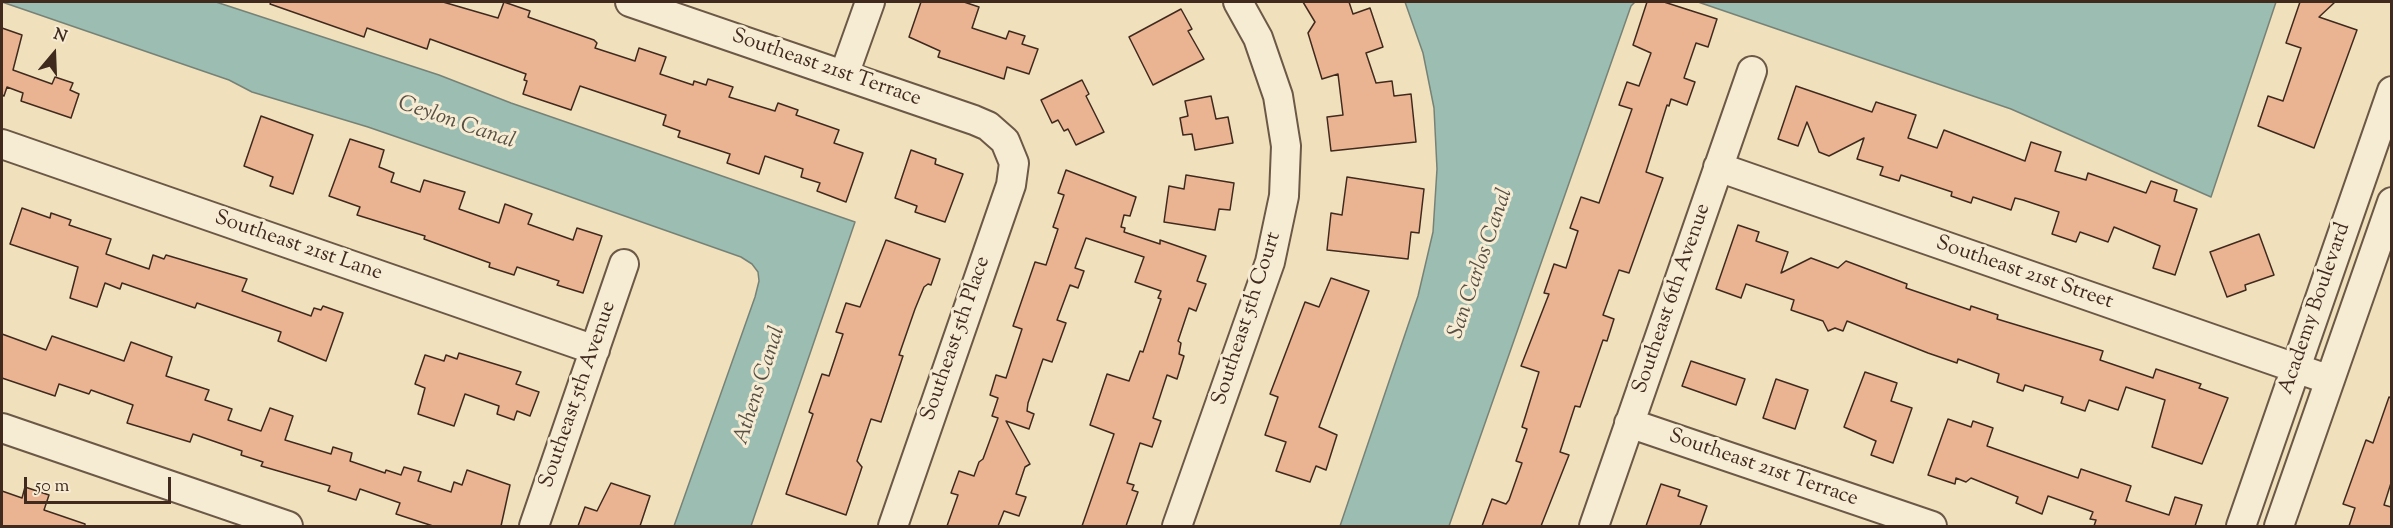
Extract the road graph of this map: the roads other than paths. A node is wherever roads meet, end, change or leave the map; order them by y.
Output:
1 (630, 2) edge
2 (870, 2) edge
3 (1238, 2) edge
4 (1752, 71) dead end
5 (843, 75) junction
6 (2391, 91) edge
7 (2384, 135) edge
8 (2, 144) edge
9 (1010, 152) joint
10 (1719, 167) junction
11 (2391, 202) edge
12 (624, 264) dead end
13 (595, 350) junction
14 (2296, 368) junction
15 (2330, 380) junction
16 (1629, 423) junction
17 (2, 428) edge
18 (288, 526) edge
19 (534, 526) edge
20 (893, 526) edge
21 (1177, 526) edge
22 (1594, 526) edge
23 (1932, 526) edge
24 (2241, 526) edge
25 (2279, 526) edge

1 - 5 street, Southeast 21st Terrace
2 - 5 street
3 - 21 street, Southeast 5th Court
4 - 10 street, Southeast 6th Avenue
5 - 9 street, Southeast 21st Terrace
6 - 7 street, Academy Boulevard
7 - 14 street, Academy Boulevard
8 - 13 street, Southeast 21st Lane
9 - 20 street, Southeast 5th Place
10 - 14 street, Southeast 21st Street
10 - 16 street, Southeast 6th Avenue
11 - 15 street, Academy Boulevard
12 - 13 street, Southeast 5th Avenue
13 - 19 street, Southeast 5th Avenue
14 - 15 street, Southeast 21st Street
14 - 24 street, Academy Boulevard
15 - 25 street, Academy Boulevard
16 - 22 street, Southeast 6th Avenue
16 - 23 street, Southeast 21st Terrace
17 - 18 street

